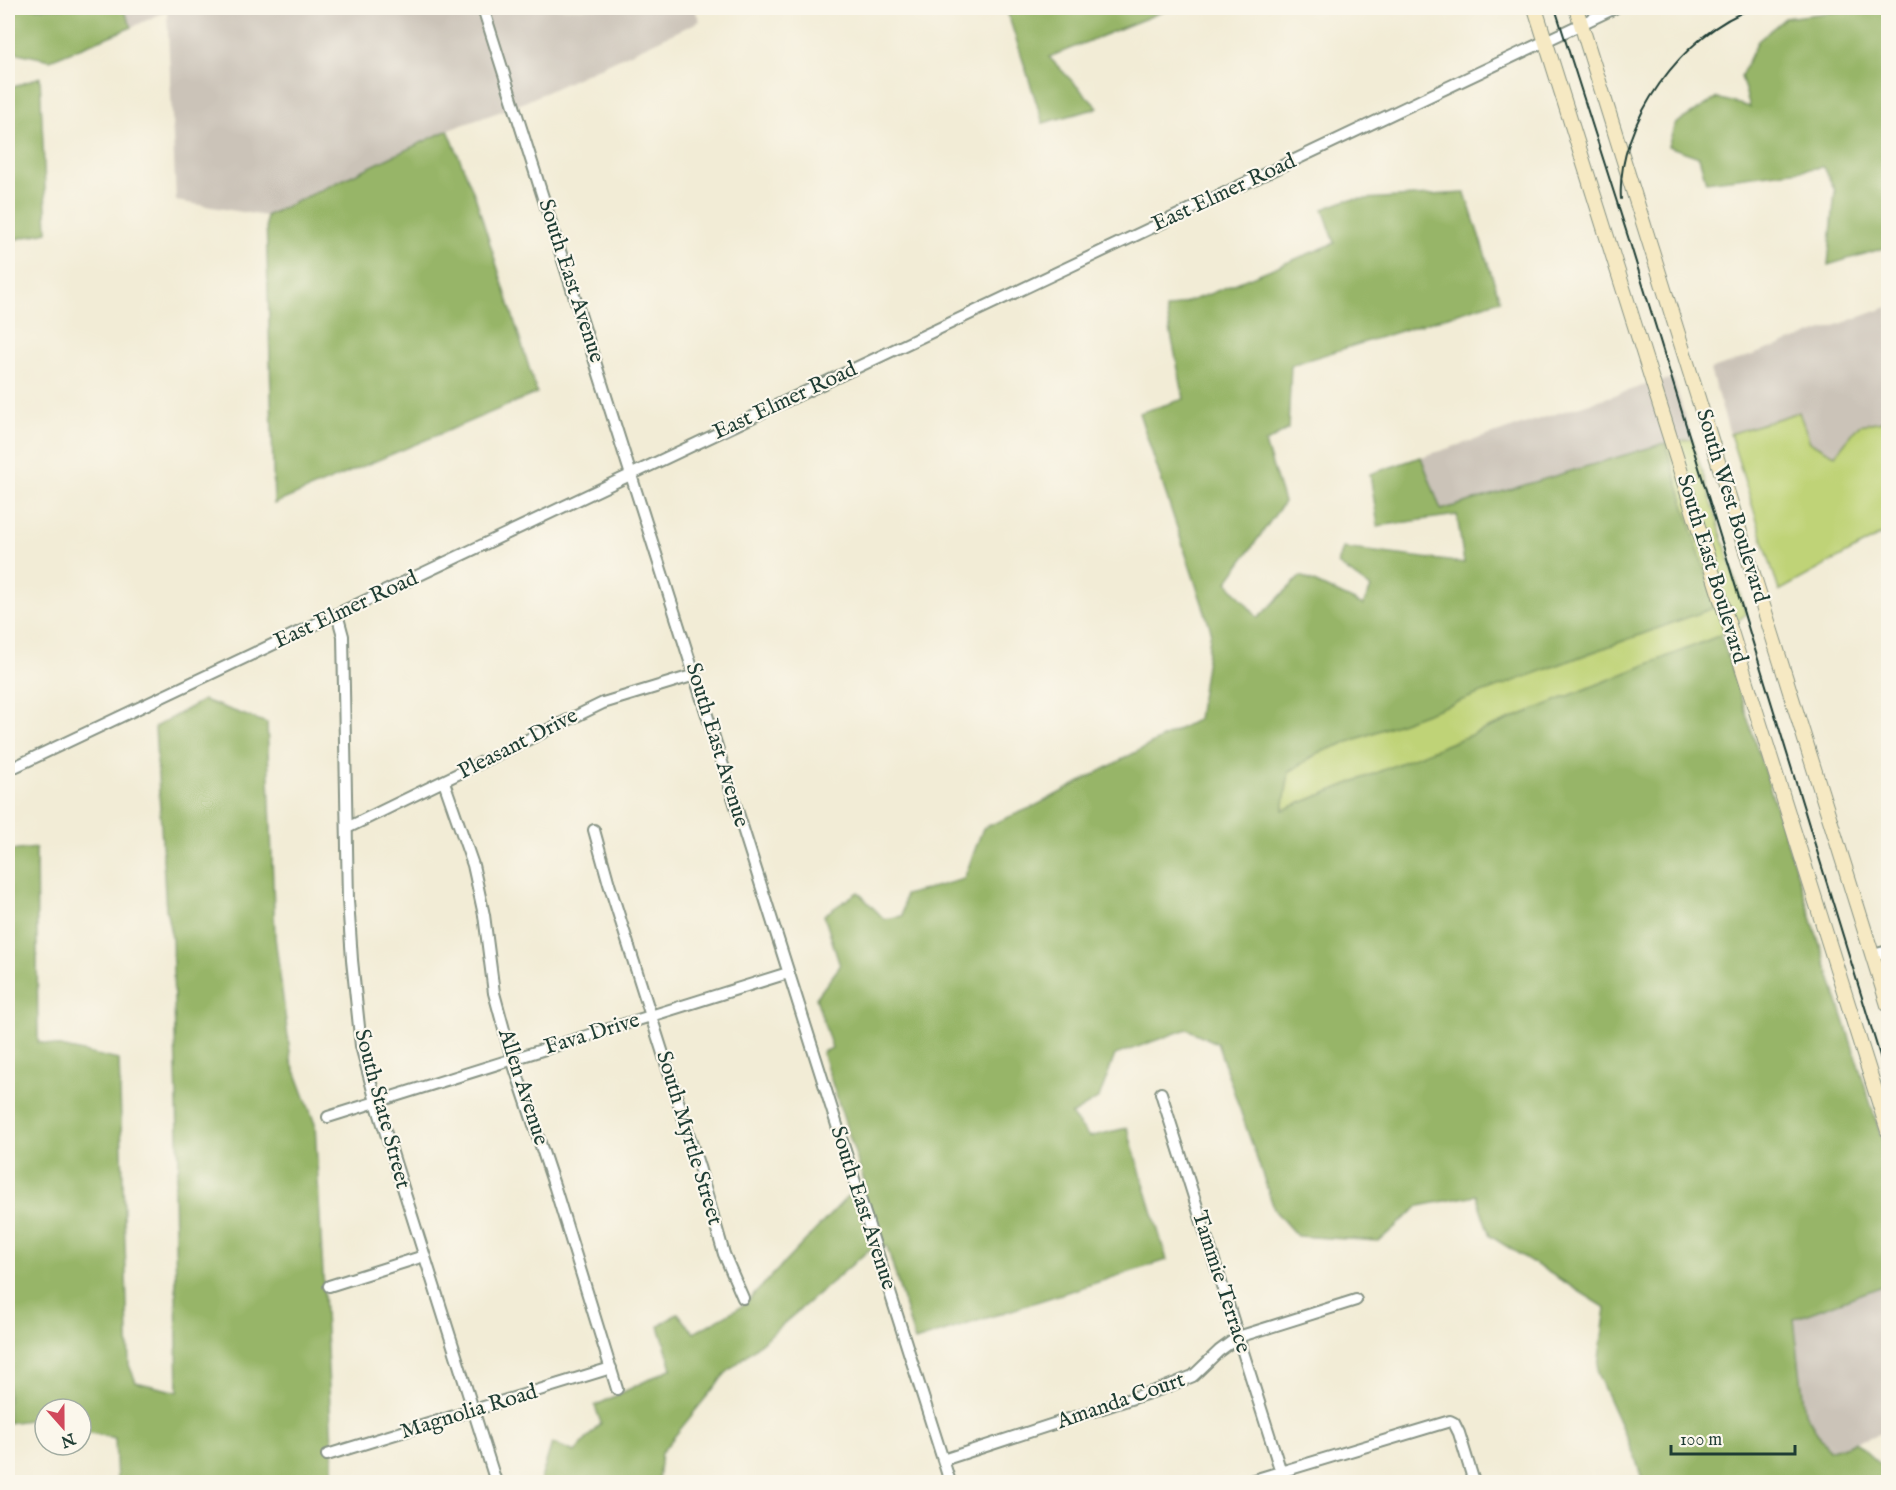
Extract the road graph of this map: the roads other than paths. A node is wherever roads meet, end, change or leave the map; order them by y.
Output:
1 (483, 8) edge
2 (1535, 8) edge
3 (1576, 8) edge
4 (1615, 8) edge
5 (1581, 24) junction
6 (1545, 41) junction
7 (632, 473) junction
8 (337, 614) junction
9 (695, 675) junction
10 (8, 770) edge
11 (444, 782) junction
12 (347, 828) junction
13 (594, 830) dead end
14 (1888, 951) edge
15 (1873, 955) junction
16 (788, 973) junction
17 (1888, 1005) edge
18 (651, 1016) junction
19 (512, 1059) junction
20 (1161, 1093) dead end
21 (376, 1102) junction
22 (328, 1117) dead end
23 (1888, 1131) edge
24 (424, 1256) junction
25 (329, 1286) dead end
26 (743, 1298) dead end
27 (1356, 1300) dead end
28 (1238, 1337) junction
29 (611, 1368) junction
30 (617, 1389) dead end
31 (474, 1411) junction
32 (327, 1455) dead end
33 (943, 1460) junction
34 (1281, 1472) junction
35 (496, 1482) edge
36 (950, 1482) edge
37 (1247, 1482) edge
38 (1474, 1482) edge

1 - 7 street, South East Avenue
2 - 6 main road, South East Boulevard
3 - 5 main road, South West Boulevard
4 - 5 street, East Elmer Road
5 - 6 street, East Elmer Road
5 - 15 main road, South West Boulevard
6 - 7 street, East Elmer Road
6 - 23 main road, South East Boulevard
7 - 8 street, East Elmer Road
7 - 9 street, South East Avenue
8 - 10 street, East Elmer Road
8 - 12 street, South State Street
9 - 11 street, Pleasant Drive
9 - 16 street, South East Avenue
11 - 12 street, Pleasant Drive
11 - 19 street, Allen Avenue
12 - 21 street, South State Street
13 - 18 street, South Myrtle Street
14 - 15 street
15 - 17 main road, South West Boulevard
16 - 18 street, Fava Drive
16 - 33 street, South East Avenue
18 - 19 street, Fava Drive
18 - 26 street, South Myrtle Street
19 - 21 street, Fava Drive
19 - 29 street, Allen Avenue
20 - 28 street, Tammie Terrace
21 - 22 street, Fava Drive
21 - 24 street, South State Street
24 - 25 street
24 - 31 street, South State Street
27 - 28 street, Amanda Court
28 - 33 street, Amanda Court
28 - 34 street, Tammie Terrace
29 - 30 street, Allen Avenue
29 - 31 street, Magnolia Road
31 - 32 street, Magnolia Road
31 - 35 street, South State Street
33 - 36 street, South East Avenue
34 - 37 street
34 - 38 street

